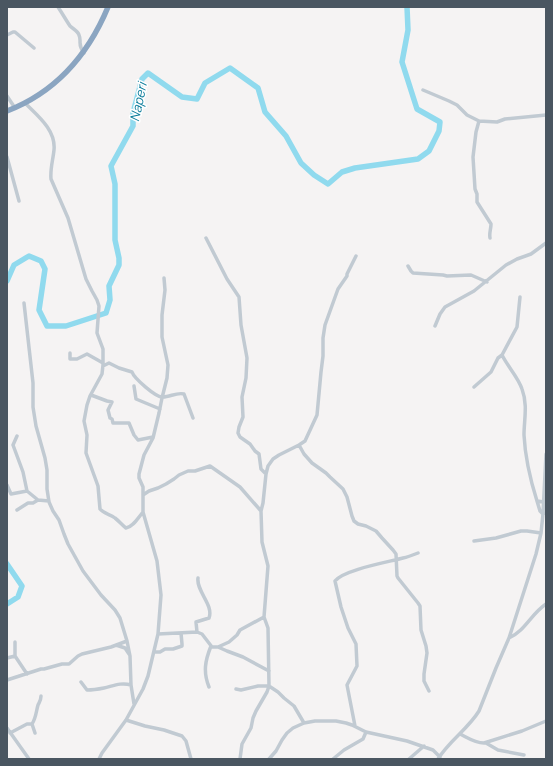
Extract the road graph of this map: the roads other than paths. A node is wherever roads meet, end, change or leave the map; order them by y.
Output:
1 (58, 7) edge
2 (108, 7) edge
3 (7, 35) edge
4 (34, 48) dead end
5 (84, 52) junction
6 (423, 90) dead end
7 (7, 96) edge
8 (25, 103) junction
9 (15, 108) junction
10 (7, 112) edge
11 (546, 115) edge
12 (479, 121) junction
13 (7, 157) edge
14 (19, 201) dead end
15 (206, 238) dead end
16 (490, 238) dead end
17 (546, 243) edge
18 (356, 256) dead end
19 (408, 266) dead end
20 (164, 278) dead end
21 (487, 282) junction
22 (520, 297) dead end
23 (24, 303) dead end
24 (435, 326) dead end
25 (70, 353) dead end
26 (502, 355) junction
27 (103, 364) junction
28 (134, 386) dead end
29 (474, 387) dead end
30 (91, 395) junction
31 (162, 398) junction
32 (160, 409) junction
33 (193, 418) dead end
34 (17, 436) dead end
35 (153, 437) junction
36 (299, 445) junction
37 (546, 454) edge
38 (266, 474) junction
39 (7, 485) edge
40 (27, 491) junction
41 (143, 496) junction
42 (38, 500) junction
43 (49, 501) junction
44 (537, 501) junction
45 (544, 502) junction
46 (17, 510) dead end
47 (261, 511) junction
48 (143, 512) junction
49 (544, 514) edge
50 (541, 534) junction
51 (474, 541) dead end
52 (418, 553) dead end
53 (396, 560) junction
54 (198, 578) dead end
55 (546, 604) edge
56 (264, 617) junction
57 (197, 632) junction
58 (181, 633) junction
59 (158, 634) junction
60 (509, 638) junction
61 (127, 641) junction
62 (15, 642) dead end
63 (116, 645) junction
64 (211, 646) junction
65 (218, 647) junction
66 (154, 652) junction
67 (129, 654) junction
68 (14, 656) junction
69 (7, 658) edge
70 (269, 671) junction
71 (26, 674) junction
72 (7, 680) edge
73 (81, 682) dead end
74 (131, 685) junction
75 (268, 686) junction
76 (210, 687) dead end
77 (236, 689) dead end
78 (429, 691) dead end
79 (41, 696) dead end
80 (134, 704) junction
81 (126, 720) junction
82 (546, 721) edge
83 (304, 723) junction
84 (32, 724) junction
85 (355, 726) junction
86 (7, 728) edge
87 (366, 732) junction
88 (10, 733) junction
89 (35, 733) dead end
90 (460, 734) junction
91 (486, 743) junction
92 (424, 746) junction
93 (524, 756) dead end
94 (439, 758) edge
95 (28, 759) edge
96 (99, 759) edge
97 (191, 759) edge
98 (240, 759) edge
99 (269, 759) edge
100 (333, 759) edge
101 (409, 759) edge

1 - 5 street
2 - 5 highway
3 - 4 street
5 - 8 highway
6 - 12 street
7 - 9 street
8 - 9 highway
8 - 27 street
9 - 10 highway
11 - 12 street
12 - 16 street
13 - 14 street
15 - 38 street
17 - 21 street
18 - 36 street
19 - 21 street
20 - 31 street
21 - 24 street
22 - 26 street
23 - 43 street
25 - 27 street
26 - 29 street
26 - 44 street
27 - 30 street
27 - 31 street
28 - 32 street
30 - 35 street
30 - 48 street
31 - 32 street
31 - 33 street
32 - 35 street
34 - 40 street
35 - 41 street
36 - 38 street
36 - 53 street
37 - 45 street
38 - 47 street
39 - 40 street
40 - 42 street
41 - 47 street
41 - 48 street
42 - 43 street
42 - 46 street
43 - 61 street
44 - 45 street
44 - 49 street
45 - 49 street
47 - 56 street
48 - 59 street
49 - 50 street
50 - 51 street
50 - 60 street
52 - 53 street
53 - 78 street
53 - 85 street
54 - 57 street
55 - 60 street
56 - 65 street
56 - 70 street
57 - 58 street
57 - 64 street
58 - 59 street
58 - 66 street
59 - 66 street
60 - 90 street
61 - 63 street
61 - 67 street
62 - 68 street
63 - 67 street
63 - 71 street
64 - 65 street
64 - 76 street
65 - 70 street
66 - 80 street
67 - 74 street
68 - 69 street
68 - 71 street
70 - 75 street
71 - 72 street
73 - 74 street
74 - 80 street
75 - 77 street
75 - 83 street
75 - 98 street
79 - 84 street
80 - 81 street
81 - 96 street
81 - 97 street
82 - 91 street
83 - 85 street
83 - 99 street
84 - 88 street
84 - 89 street
85 - 87 street
86 - 88 street
87 - 92 street
87 - 100 street
88 - 95 street
90 - 91 street
90 - 94 street
91 - 93 street
92 - 94 street
92 - 101 street

